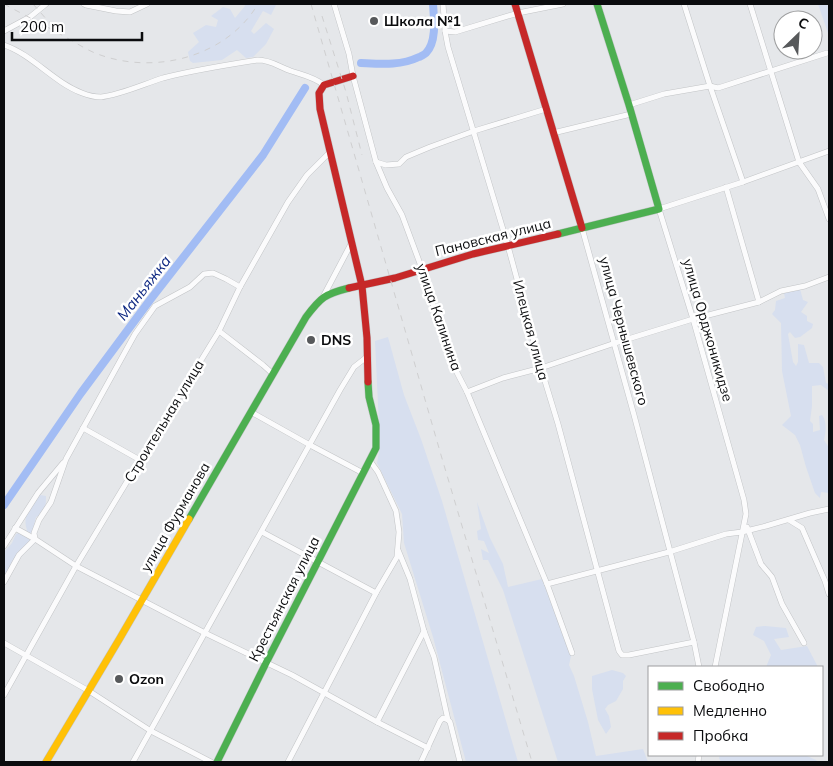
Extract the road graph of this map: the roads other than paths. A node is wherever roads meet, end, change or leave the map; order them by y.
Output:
1 (46, 4) edge
2 (84, 4) edge
3 (147, 4) edge
4 (334, 4) edge
5 (443, 4) edge
6 (515, 4) edge
7 (563, 4) edge
8 (597, 4) edge
9 (684, 4) edge
10 (750, 4) edge
11 (518, 13) junction
12 (4, 31) edge
13 (445, 32) junction
14 (4, 45) edge
15 (827, 53) dead end
16 (771, 71) junction
17 (353, 76) junction
18 (324, 85) junction
19 (710, 86) junction
20 (629, 105) junction
21 (546, 109) junction
22 (631, 114) junction
23 (474, 131) junction
24 (553, 133) junction
25 (829, 151) edge
26 (330, 152) junction
27 (376, 162) junction
28 (799, 162) junction
29 (743, 182) junction
30 (726, 187) junction
31 (659, 209) junction
32 (829, 219) edge
33 (582, 228) junction
34 (352, 242) junction
35 (508, 246) junction
36 (422, 269) junction
37 (829, 277) edge
38 (362, 286) junction
39 (240, 288) junction
40 (334, 292) joint
41 (322, 298) junction
42 (759, 302) junction
43 (693, 319) junction
44 (219, 331) junction
45 (614, 343) junction
46 (368, 356) junction
47 (541, 368) junction
48 (273, 374) junction
49 (467, 392) junction
50 (251, 412) junction
51 (83, 428) junction
52 (310, 445) junction
53 (66, 459) junction
54 (140, 460) junction
55 (370, 461) junction
56 (363, 472) junction
57 (829, 509) edge
58 (745, 519) junction
59 (789, 520) junction
60 (15, 528) junction
61 (748, 530) junction
62 (262, 532) junction
63 (742, 532) junction
64 (35, 539) junction
65 (4, 546) edge
66 (397, 548) junction
67 (669, 552) junction
68 (317, 562) junction
69 (76, 566) junction
70 (598, 570) junction
71 (4, 582) edge
72 (547, 584) junction
73 (376, 593) junction
74 (829, 594) edge
75 (141, 600) junction
76 (424, 631) junction
77 (205, 633) junction
78 (694, 642) junction
79 (4, 643) edge
80 (804, 643) dead end
81 (572, 652) dead end
82 (26, 656) junction
83 (266, 663) junction
84 (699, 666) edge
85 (715, 666) edge
86 (89, 691) junction
87 (324, 692) junction
88 (4, 695) edge
89 (448, 720) junction
90 (377, 722) junction
91 (151, 731) junction
92 (428, 748) junction
93 (46, 762) edge
94 (133, 762) edge
95 (211, 762) edge
96 (217, 762) edge
97 (288, 762) edge
98 (421, 762) edge
99 (460, 762) edge

1 - 12 street
2 - 3 street
4 - 17 street, улица Калинина
5 - 13 street, Илецкая улица
6 - 11 main road, улица Чернышевского
7 - 11 street
8 - 20 main road, улица Орджоникидзе
9 - 19 street
10 - 16 street
11 - 13 street
11 - 21 main road, улица Чернышевского
13 - 23 street, Илецкая улица
14 - 18 street
15 - 16 street
16 - 19 street
16 - 28 street
17 - 18 main road
17 - 27 street, улица Калинина
18 - 26 main road
19 - 20 street
19 - 29 street
20 - 22 main road, улица Орджоникидзе
21 - 23 street
21 - 24 main road, улица Чернышевского
22 - 24 street
22 - 31 main road, улица Орджоникидзе
23 - 27 street
23 - 35 street, Илецкая улица
24 - 33 main road, улица Чернышевского
25 - 28 street
26 - 34 main road
26 - 39 street, Строительная улица
27 - 36 street, улица Калинина
28 - 29 street
28 - 32 street
29 - 30 street
30 - 31 street
30 - 42 street
31 - 33 main road, Пановская улица
31 - 43 street, улица Орджоникидзе
33 - 35 main road, Пановская улица
33 - 45 street, улица Чернышевского
34 - 38 main road
34 - 41 street
35 - 36 main road, Пановская улица
35 - 47 street, Илецкая улица
36 - 38 main road, Пановская улица
36 - 49 street, улица Калинина
37 - 42 street
38 - 40 main road, Пановская улица
38 - 46 main road
39 - 44 street, Строительная улица
39 - 51 street
40 - 41 main road, улица Фурманова
41 - 48 main road, улица Фурманова
42 - 43 street
43 - 45 street
43 - 58 street, улица Орджоникидзе
44 - 48 street
44 - 54 street, Строительная улица
45 - 47 street
45 - 67 street, улица Чернышевского
46 - 52 street
46 - 55 main road, Крестьянская улица
47 - 49 street
47 - 70 street, Илецкая улица
48 - 50 main road, улица Фурманова
49 - 72 street, улица Калинина
50 - 52 street
50 - 75 main road, улица Фурманова
51 - 53 street
51 - 54 street
52 - 56 street
52 - 62 street
53 - 60 street
53 - 64 street
54 - 69 street, Строительная улица
55 - 56 main road, Крестьянская улица
55 - 66 street
56 - 68 main road, Крестьянская улица
57 - 59 street
58 - 61 street
58 - 63 street, улица Орджоникидзе
59 - 61 street
59 - 74 street
60 - 64 street
60 - 65 street
61 - 63 street
61 - 80 street
62 - 68 street
62 - 77 street
63 - 67 street
63 - 85 street, улица Орджоникидзе
64 - 69 street
64 - 71 street
66 - 73 street
66 - 76 street
67 - 70 street
67 - 78 street, улица Чернышевского
68 - 73 street
68 - 83 main road, Крестьянская улица
69 - 75 street
69 - 82 street, Строительная улица
70 - 72 street
70 - 78 street, Илецкая улица
72 - 81 street, улица Калинина
73 - 87 street
75 - 77 street
75 - 86 main road, улица Фурманова
76 - 89 street
76 - 90 street
77 - 83 street
77 - 91 street
78 - 84 street, улица Чернышевского
79 - 82 street
82 - 86 street
82 - 88 street, Строительная улица
83 - 87 street
83 - 96 main road, Крестьянская улица
86 - 91 street
86 - 93 main road, улица Фурманова
87 - 90 street
87 - 97 street
89 - 92 street
89 - 99 street
90 - 92 street
91 - 94 street
91 - 95 street
92 - 98 street

